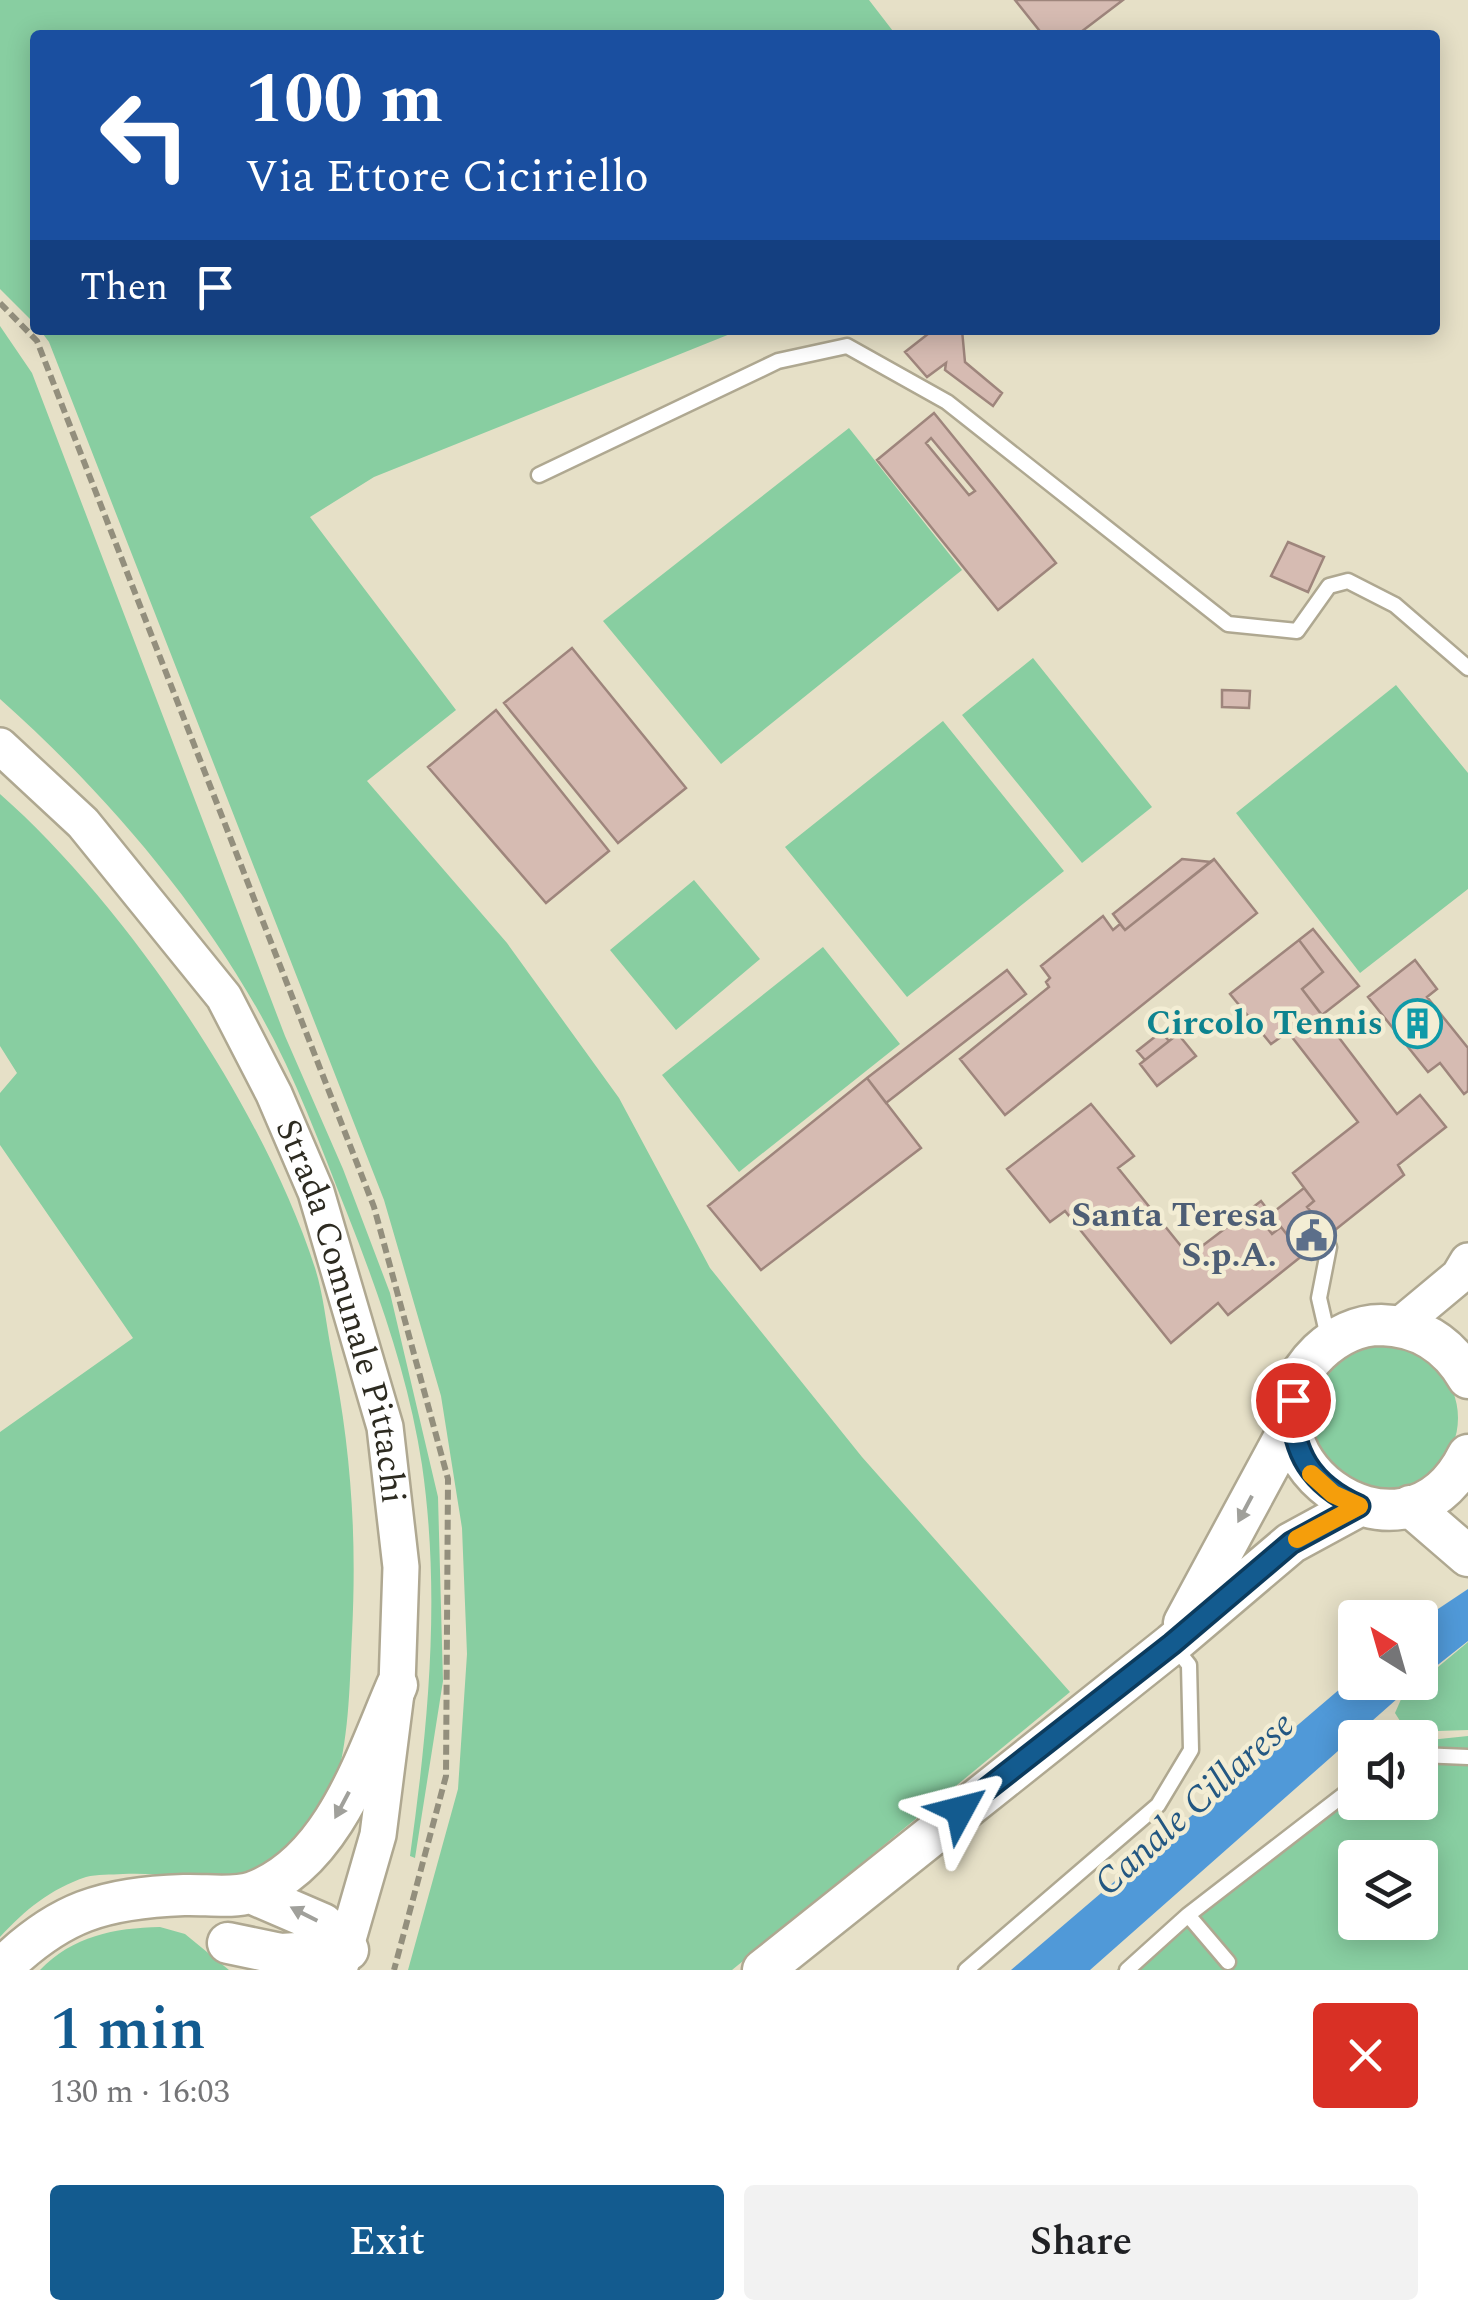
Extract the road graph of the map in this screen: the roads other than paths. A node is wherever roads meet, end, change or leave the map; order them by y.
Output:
1 (538, 475) dead end
2 (1468, 668) edge
3 (0, 746) edge
4 (1330, 1247) dead end
5 (1467, 1264) edge
6 (1399, 1326) junction
7 (1329, 1342) junction
8 (1468, 1378) edge
9 (1292, 1423) junction
10 (1466, 1467) edge
11 (1359, 1506) junction
12 (1410, 1506) junction
13 (1466, 1554) edge
14 (1172, 1644) junction
15 (397, 1685) junction
16 (1438, 1753) edge
17 (1468, 1757) edge
18 (1338, 1799) edge
19 (251, 1893) junction
20 (167, 1896) junction
21 (1188, 1915) junction
22 (235, 1956) edge
23 (344, 1960) edge
24 (1228, 1962) dead end
25 (0, 1970) edge
26 (762, 1970) edge
27 (966, 1970) edge
28 (1127, 1970) edge

1 - 2 lane
3 - 15 street, Strada Comunale Pittachi
4 - 7 lane
5 - 6 street
6 - 7 main road
6 - 8 main road
7 - 9 main road
9 - 11 main road
9 -> 14 main road
10 - 12 main road
11 - 12 main road
11 - 14 main road
12 - 13 main road
14 - 26 main road
14 - 27 lane
15 -> 19 main road
15 - 23 street, Strada Comunale Pittachi
16 - 17 lane
18 - 21 lane
19 - 20 main road
23 -> 19 main road
20 - 22 main road
20 - 25 main road
21 - 24 lane
21 - 28 lane
22 - 23 main road

